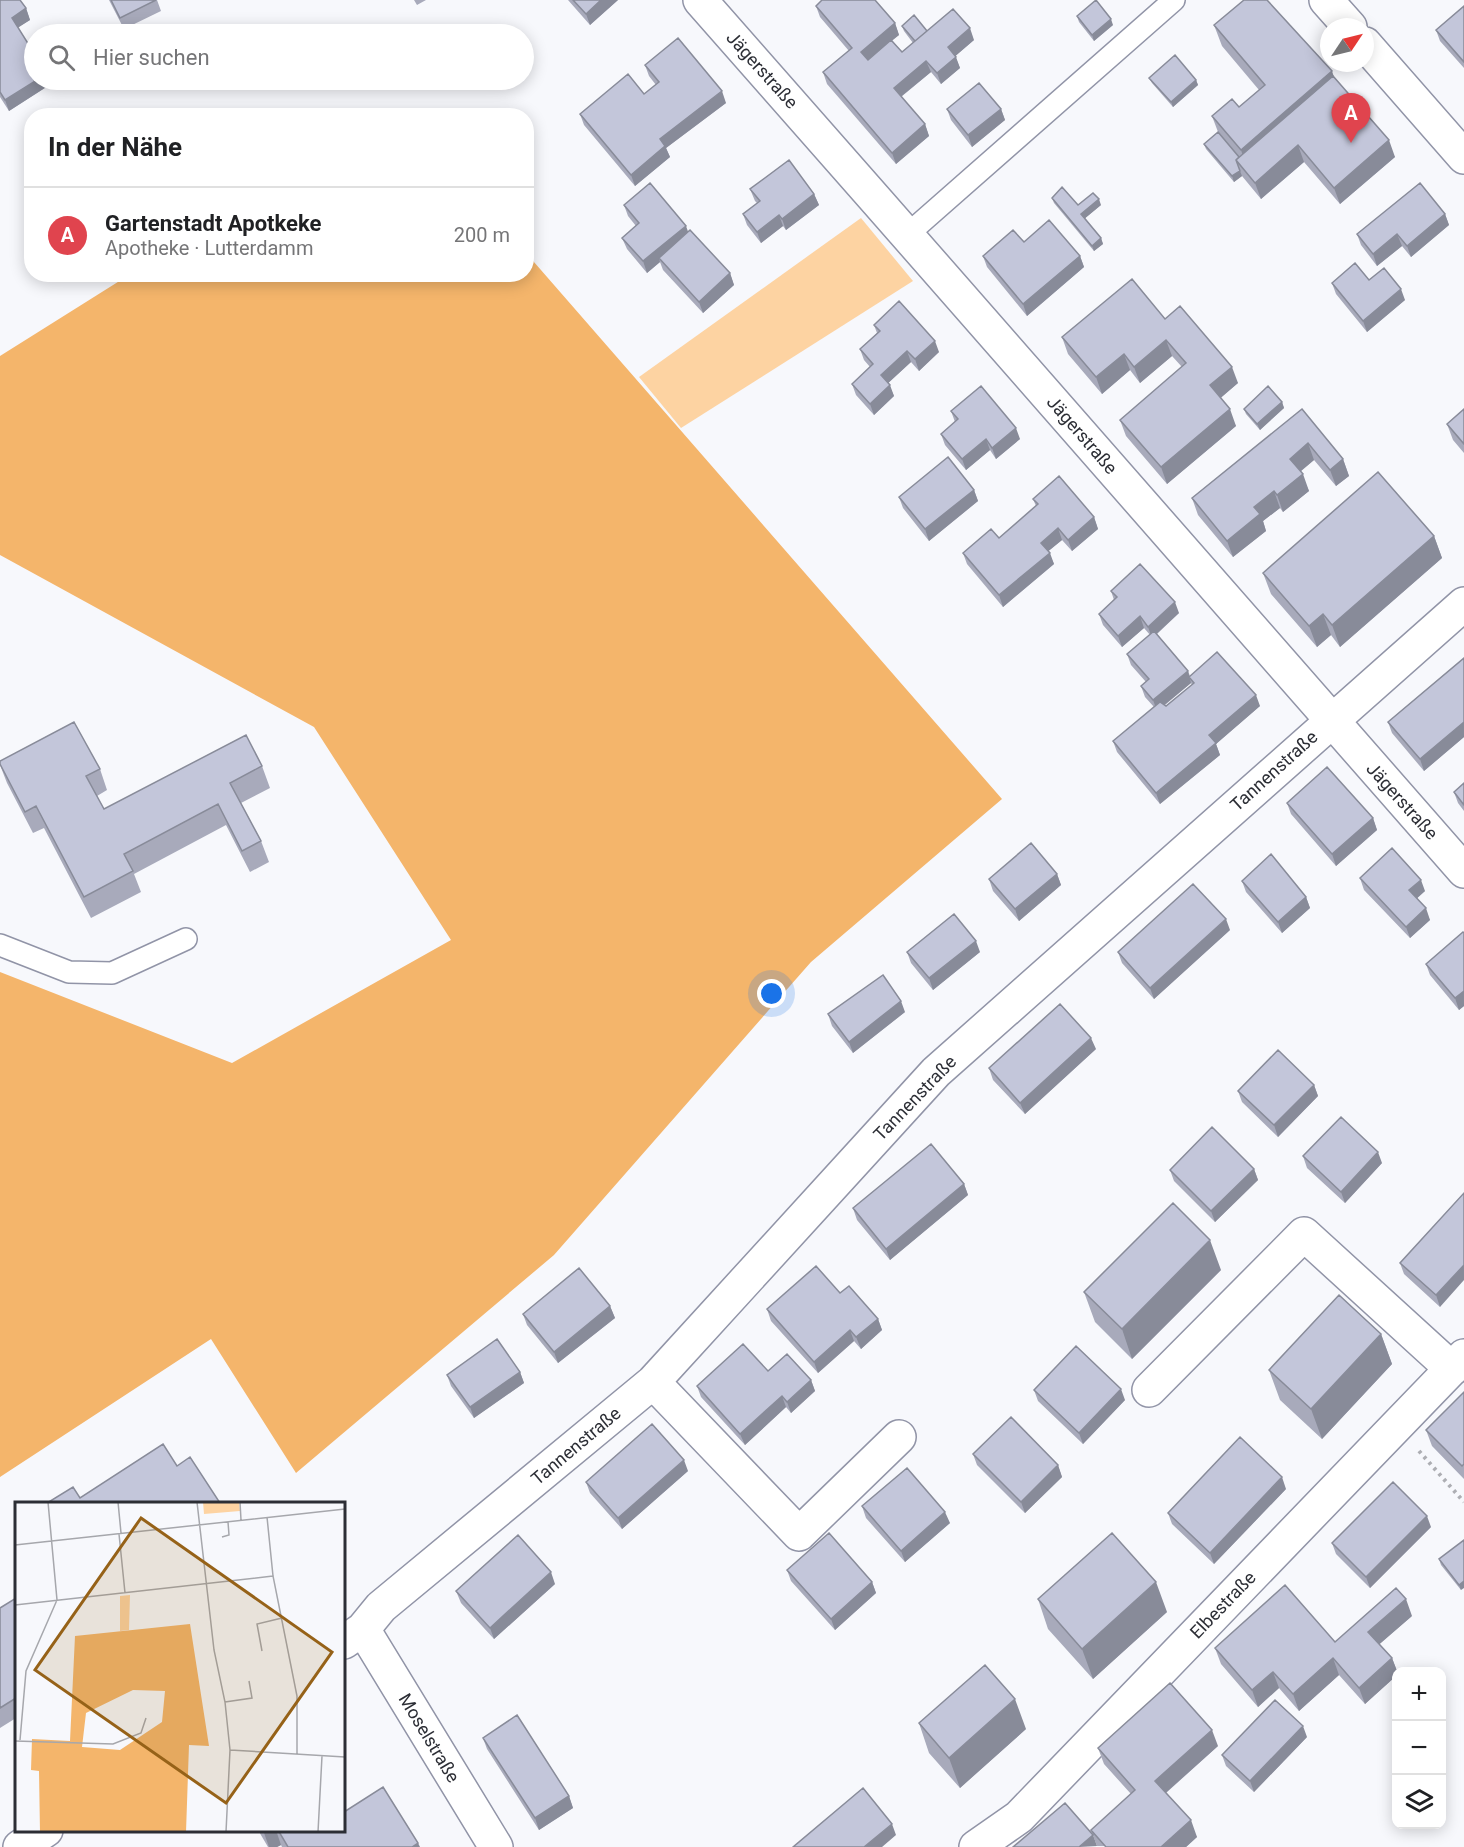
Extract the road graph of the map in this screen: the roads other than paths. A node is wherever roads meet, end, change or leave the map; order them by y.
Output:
1 (700, 0) edge
2 (1174, 0) edge
3 (1326, 0) edge
4 (1342, 18) edge
5 (1374, 54) edge
6 (1464, 157) edge
7 (908, 234) junction
8 (1464, 604) edge
9 (1330, 721) junction
10 (1464, 871) edge
11 (186, 939) dead end
12 (0, 945) edge
13 (1458, 1363) edge
14 (653, 1382) junction
15 (1149, 1390) dead end
16 (899, 1437) dead end
17 (363, 1626) edge
18 (43, 1832) edge
19 (20, 1847) edge
20 (496, 1847) edge
21 (976, 1847) edge

1 - 7 street, Jägerstraße
2 - 7 lane
3 - 4 street
5 - 6 street
7 - 9 street, Jägerstraße
8 - 9 street, Tannenstraße
9 - 10 street, Jägerstraße
9 - 14 street, Tannenstraße
11 - 12 lane
13 - 15 street
13 - 21 street, Elbestraße
14 - 16 street
14 - 17 street, Tannenstraße
17 - 20 street, Moselstraße
18 - 19 street

